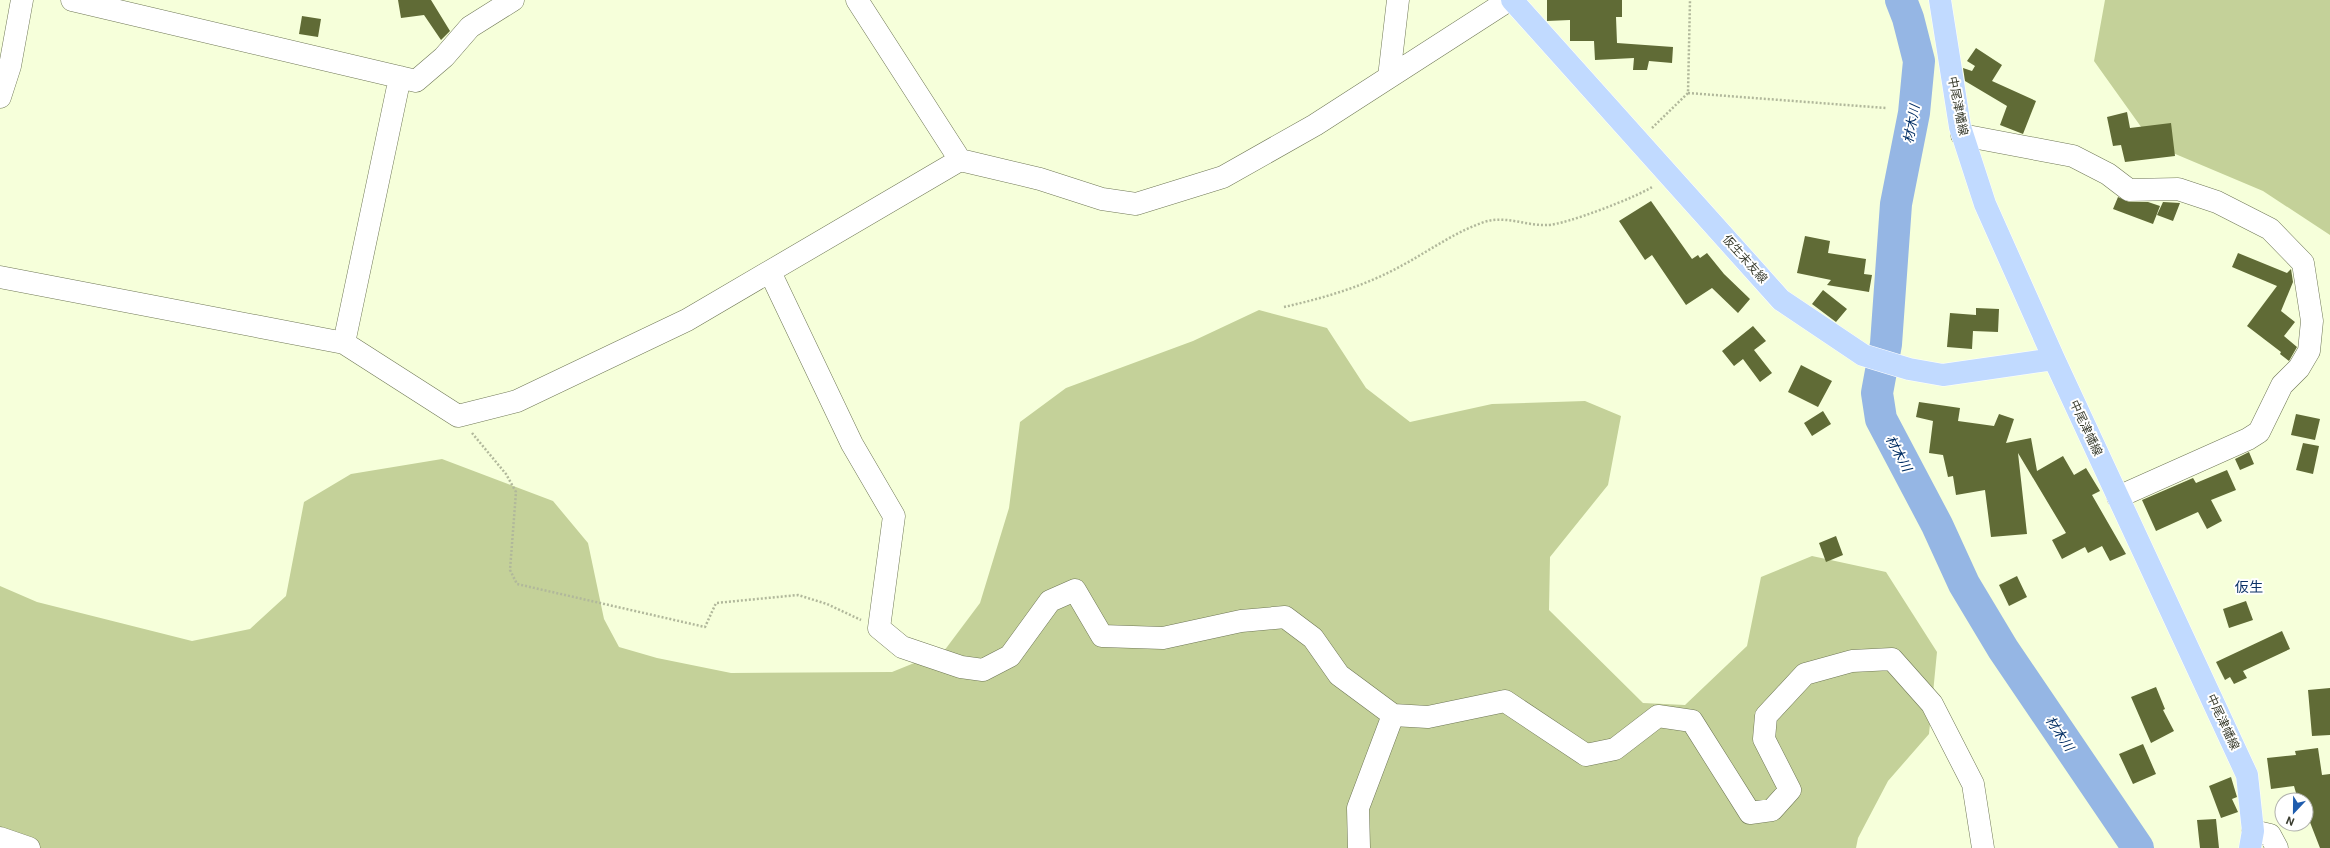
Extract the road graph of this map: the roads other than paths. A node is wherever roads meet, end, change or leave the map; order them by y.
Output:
1 (22, 0) edge
2 (72, 0) edge
3 (513, 0) edge
4 (857, 0) edge
5 (1398, 0) edge
6 (1510, 0) edge
7 (1940, 0) edge
8 (400, 77) junction
9 (1389, 77) junction
10 (0, 97) edge
11 (1962, 135) junction
12 (960, 160) junction
13 (770, 272) junction
14 (0, 277) edge
15 (344, 343) junction
16 (2054, 359) junction
17 (2118, 497) junction
18 (1393, 715) junction
19 (0, 838) edge
20 (2251, 839) edge
21 (30, 848) edge
22 (1359, 848) edge
23 (1983, 848) edge
24 (2277, 848) edge

1 - 10 street
2 - 8 street
3 - 8 street
4 - 12 street
5 - 9 street
6 - 9 street
6 - 16 main road, 仮生末友線
7 - 11 main road, 中尾津幡線
8 - 15 street
9 - 12 street
11 - 16 main road, 中尾津幡線
11 - 17 street
12 - 13 street
13 - 15 street
13 - 18 street
14 - 15 street
16 - 17 main road, 中尾津幡線
17 - 20 main road, 中尾津幡線
18 - 22 street
18 - 23 street
19 - 21 street
20 - 24 street

